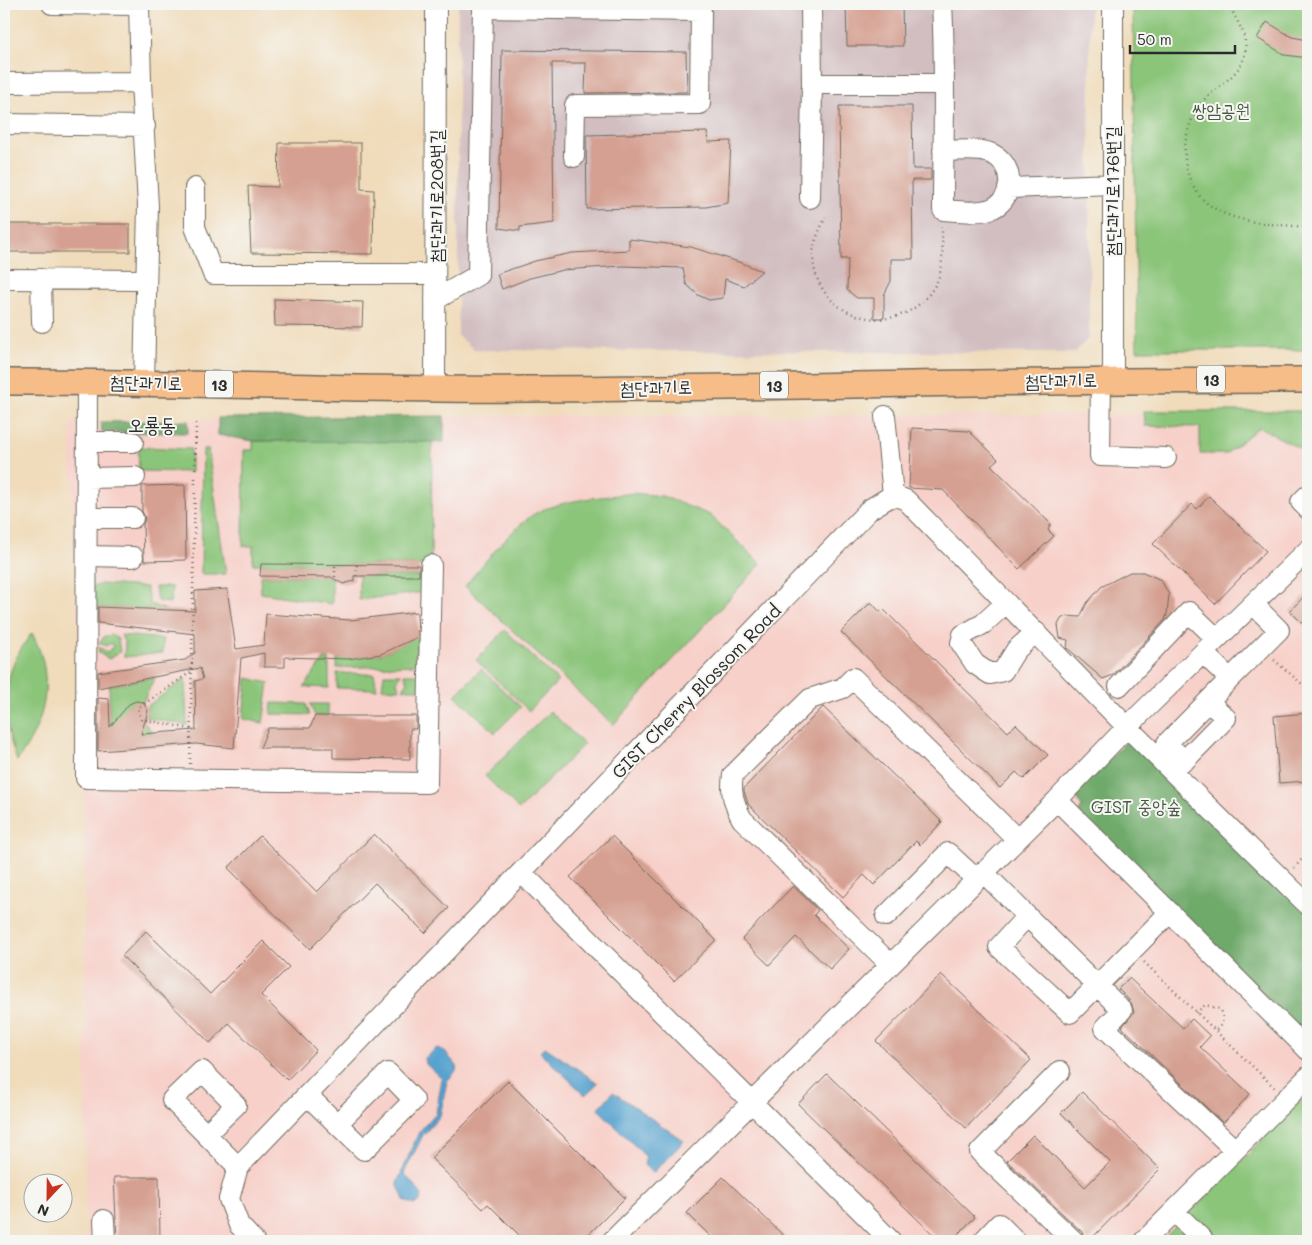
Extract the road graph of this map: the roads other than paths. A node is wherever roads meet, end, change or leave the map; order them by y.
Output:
1 (52, 4) edge
2 (436, 4) edge
3 (811, 4) edge
4 (942, 4) edge
5 (1113, 4) edge
6 (483, 6) edge
7 (678, 7) edge
8 (142, 82) junction
9 (4, 83) edge
10 (812, 84) junction
11 (944, 84) junction
12 (4, 124) edge
13 (145, 126) junction
14 (943, 151) junction
15 (574, 157) dead end
16 (1112, 178) junction
17 (1009, 181) junction
18 (196, 188) dead end
19 (810, 198) dead end
20 (436, 274) junction
21 (4, 279) edge
22 (41, 279) junction
23 (145, 280) junction
24 (435, 300) junction
25 (42, 322) dead end
26 (1107, 379) junction
27 (1308, 380) edge
28 (4, 382) edge
29 (87, 382) junction
30 (144, 382) junction
31 (435, 389) junction
32 (885, 416) dead end
33 (87, 442) junction
34 (133, 442) dead end
35 (1166, 458) dead end
36 (134, 477) dead end
37 (87, 478) junction
38 (893, 495) junction
39 (1308, 495) edge
40 (1308, 509) edge
41 (87, 518) junction
42 (133, 518) dead end
43 (1308, 550) edge
44 (86, 556) junction
45 (133, 556) dead end
46 (431, 565) dead end
47 (1006, 603) junction
48 (1253, 604) junction
49 (1036, 632) junction
50 (1218, 639) junction
51 (1203, 653) junction
52 (1230, 679) junction
53 (1119, 686) dead end
54 (1209, 702) dead end
55 (1127, 727) junction
56 (1057, 800) junction
57 (1017, 839) junction
58 (522, 873) junction
59 (979, 876) junction
60 (1308, 905) edge
61 (1170, 912) junction
62 (886, 916) dead end
63 (1027, 916) junction
64 (890, 964) junction
65 (1097, 986) junction
66 (1308, 1050) edge
67 (1060, 1071) dead end
68 (1308, 1077) edge
69 (307, 1095) junction
70 (752, 1102) junction
71 (337, 1124) dead end
72 (207, 1133) dead end
73 (1235, 1150) junction
74 (238, 1167) junction
75 (1174, 1211) junction
76 (104, 1220) dead end
77 (105, 1241) edge
78 (254, 1241) edge
79 (612, 1241) edge
80 (891, 1241) edge
81 (983, 1241) edge
82 (1016, 1241) edge
83 (1074, 1241) edge
84 (1144, 1241) edge
85 (1204, 1241) edge

1 - 8 street
2 - 20 street, 첨단과기로208번길
3 - 10 street
4 - 11 street
5 - 16 street, 첨단과기로176번길
6 - 7 street
6 - 24 street
7 - 15 street
8 - 9 street
8 - 13 street
10 - 11 street
10 - 19 street
11 - 14 street
12 - 13 street
13 - 23 street
14 - 17 street
14 - 17 street
16 - 17 street
16 - 26 street, 첨단과기로176번길
18 - 20 street
20 - 24 street, 첨단과기로208번길
21 - 22 street
22 - 23 street
22 - 25 street
23 - 30 street
24 - 31 street, 첨단과기로208번길
26 - 27 main road, 첨단과기로 / 13
26 - 31 main road, 첨단과기로 / 13
26 - 35 street, 첨단과기로176번길
28 - 29 main road, 첨단과기로 / 13
29 - 30 main road, 첨단과기로 / 13
29 - 33 street
30 - 31 main road, 첨단과기로 / 13
32 - 38 street
33 - 34 street
33 - 37 street
36 - 37 street
37 - 41 street
38 - 47 street
38 - 58 street, GIST Cherry Blossom Road
39 - 40 street
41 - 42 street
41 - 44 street
43 - 48 street
44 - 45 street
44 - 46 street
47 - 49 street
47 - 49 street
48 - 50 street
48 - 52 street
49 - 55 street
50 - 51 street
50 - 53 street
51 - 52 street
51 - 55 street
52 - 54 street
55 - 56 street
55 - 60 street
56 - 57 street
56 - 61 street
57 - 59 street
57 - 64 street
58 - 69 street, GIST Cherry Blossom Road
58 - 70 street
59 - 62 street
59 - 63 street
59 - 64 street
61 - 65 street
61 - 66 street
63 - 65 street
63 - 65 street
64 - 70 street
65 - 73 street
67 - 83 street
68 - 73 street
69 - 71 street
69 - 74 street, GIST Cherry Blossom Road
70 - 79 street
70 - 80 street
72 - 74 street
73 - 75 street
74 - 78 street
75 - 84 street
75 - 85 street
76 - 77 street
81 - 82 street

